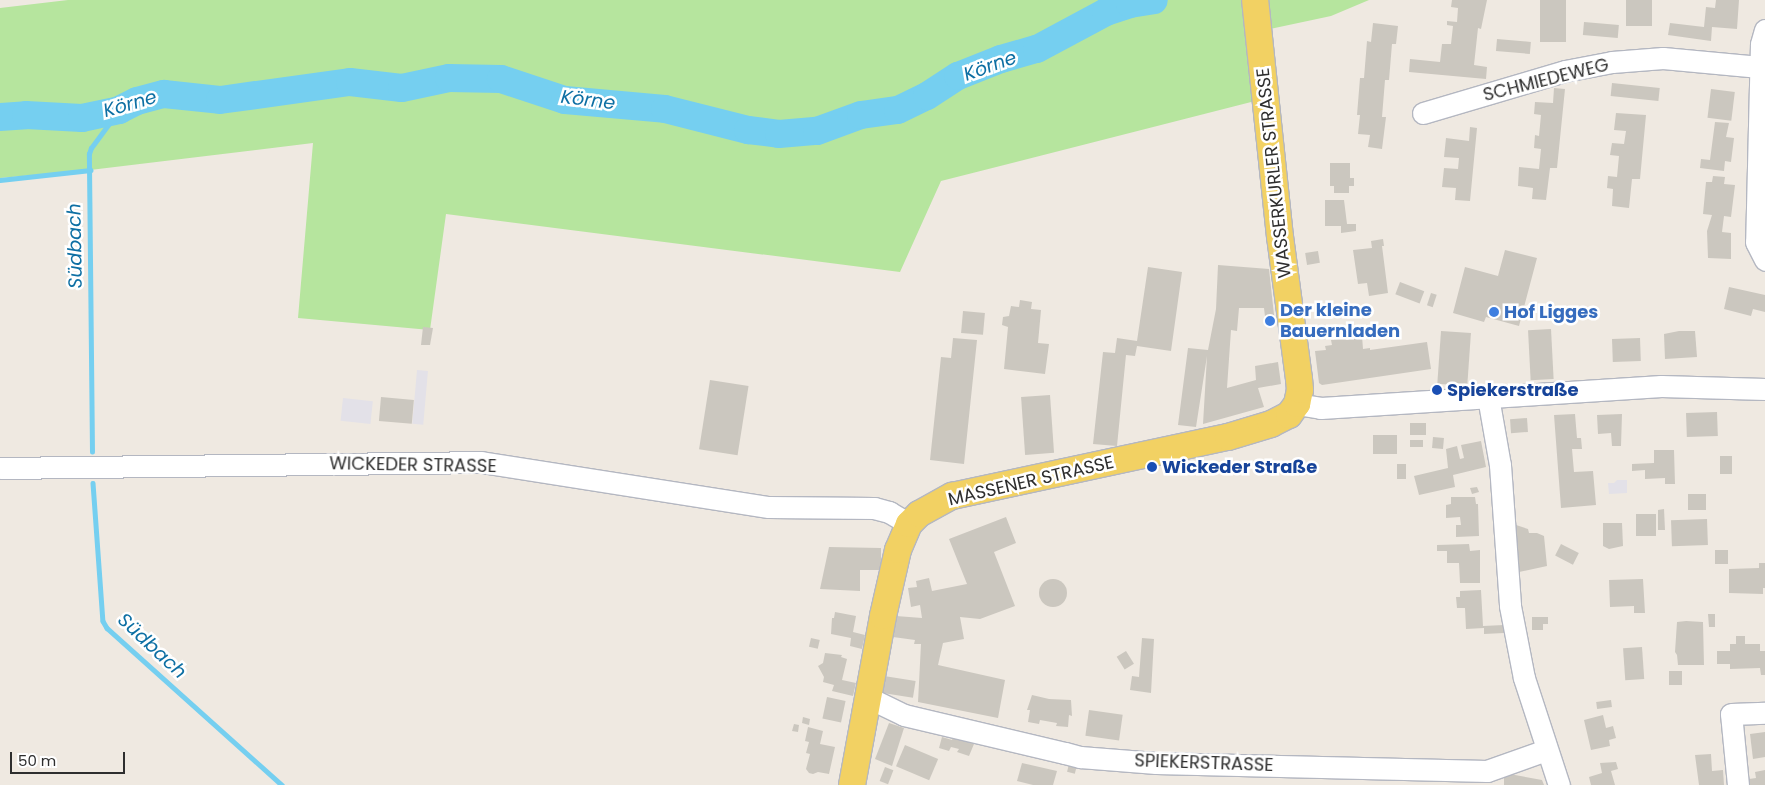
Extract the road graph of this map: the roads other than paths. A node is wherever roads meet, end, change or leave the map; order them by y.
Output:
1 (1255, 0) edge
2 (1765, 30) edge
3 (1760, 67) junction
4 (1423, 113) dead end
5 (1765, 260) edge
6 (1765, 389) edge
7 (1488, 397) junction
8 (1297, 404) junction
9 (0, 468) edge
10 (909, 524) junction
11 (867, 697) junction
12 (1765, 713) edge
13 (1546, 750) junction
14 (852, 785) edge
15 (1559, 785) edge
16 (1738, 785) edge

1 - 8 main road, WASSERKURLER STRASSE
2 - 3 street
3 - 4 street, SCHMIEDEWEG
3 - 5 street
6 - 7 street
7 - 8 street
7 - 13 street
8 - 10 main road, MASSENER STRASSE
9 - 10 street, WICKEDER STRASSE
10 - 11 main road, MASSENER STRASSE
11 - 13 street, SPIEKERSTRASSE
11 - 14 main road, MASSENER STRASSE
12 - 16 street
13 - 15 street

